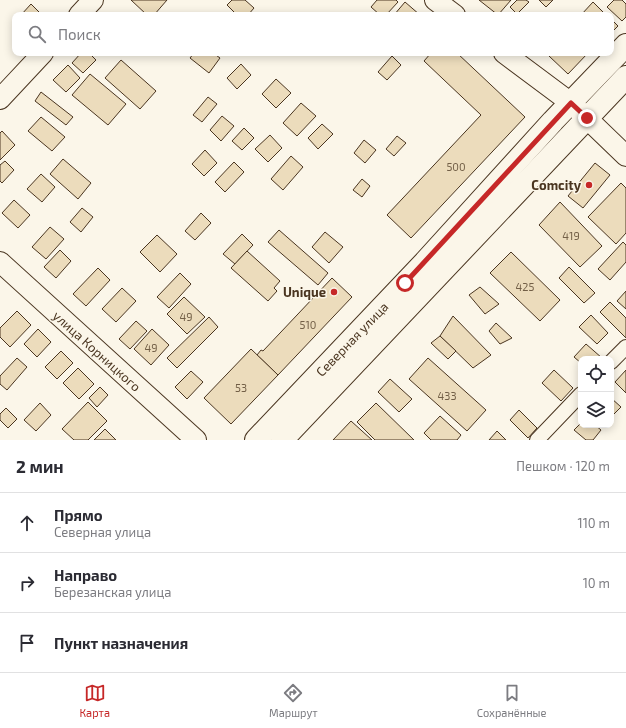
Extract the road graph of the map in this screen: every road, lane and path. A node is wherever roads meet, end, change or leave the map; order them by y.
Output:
1 (93, 0) edge
2 (435, 0) edge
3 (82, 12) edge
4 (450, 12) edge
5 (626, 45) edge
6 (40, 56) edge
7 (508, 56) edge
8 (626, 77) edge
9 (0, 99) edge
10 (571, 103) junction
11 (587, 118) junction
12 (626, 156) edge
13 (0, 262) edge
14 (626, 347) edge
15 (614, 359) edge
16 (578, 397) edge
17 (196, 440) edge
18 (256, 440) edge
19 (282, 440) edge
20 (537, 440) edge

1 - 3 street
2 - 4 street
5 - 10 main road, Северная улица
6 - 9 street
7 - 10 street
8 - 11 main road, Северная улица
10 - 11 street
10 - 18 main road, Северная улица
11 - 12 street
11 - 19 main road, Северная улица
13 - 17 street, улица Корницкого
14 - 15 street
16 - 20 street

